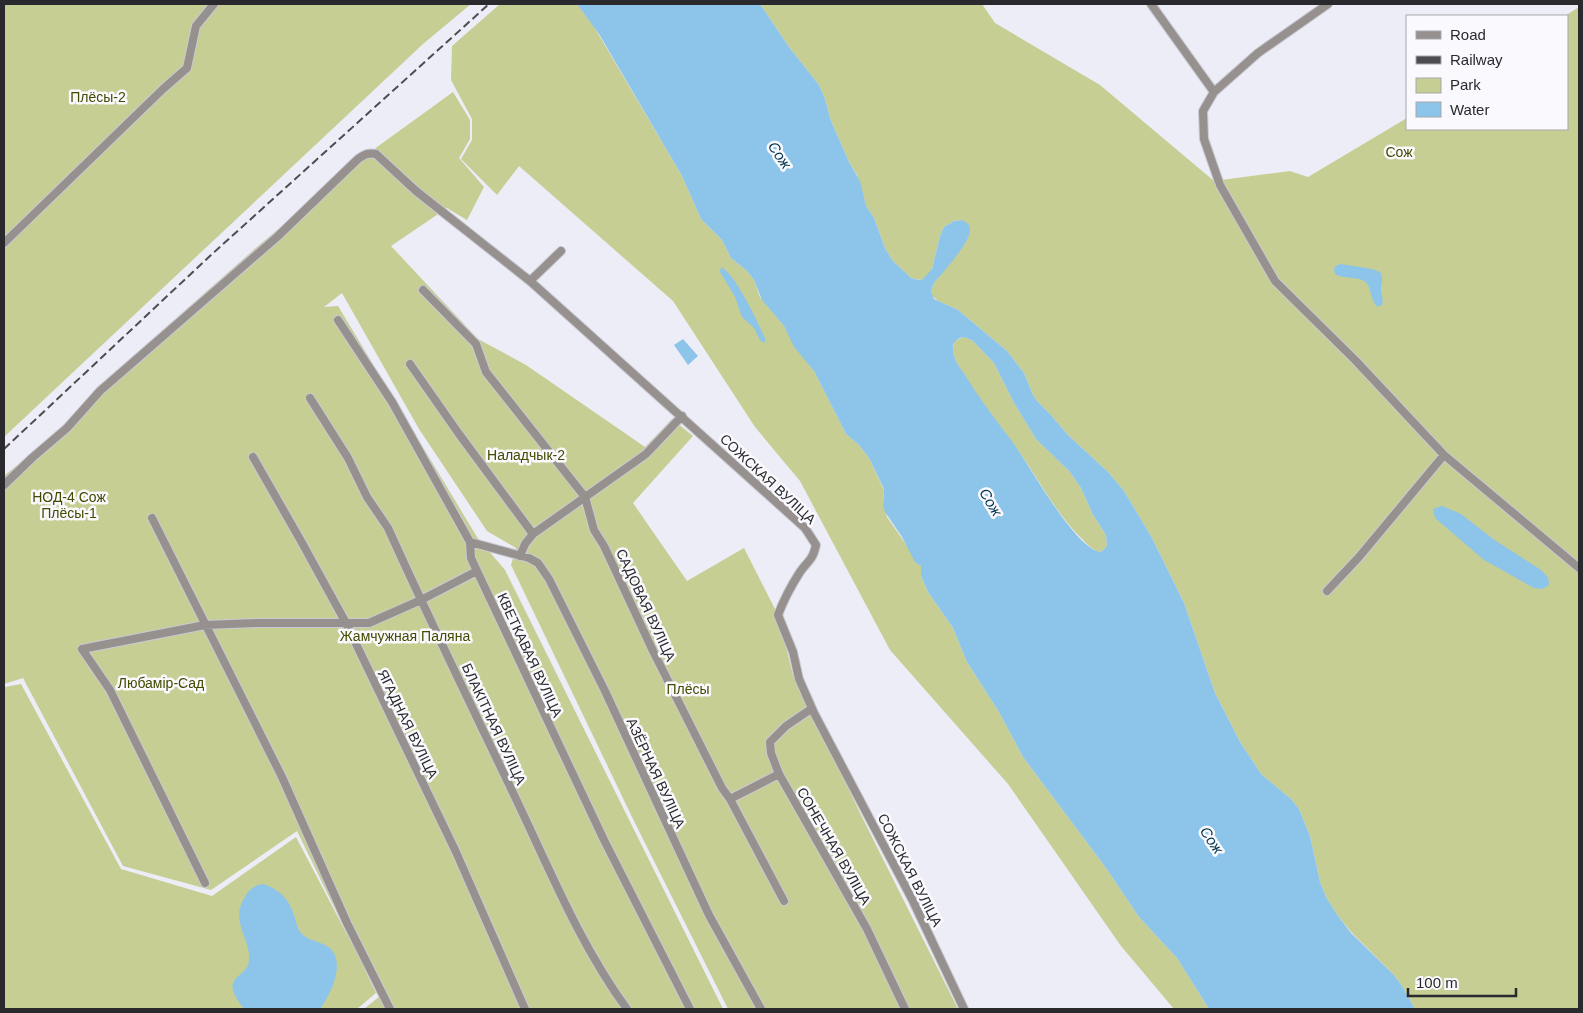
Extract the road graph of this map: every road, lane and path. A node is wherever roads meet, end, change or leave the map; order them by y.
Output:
1 (214, 4) edge
2 (1151, 4) edge
3 (1328, 4) edge
4 (1214, 92) junction
5 (4, 243) edge
6 (561, 251) dead end
7 (530, 281) junction
8 (423, 290) dead end
9 (338, 320) dead end
10 (410, 364) dead end
11 (310, 398) dead end
12 (682, 416) junction
13 (1444, 455) junction
14 (253, 457) dead end
15 (4, 485) edge
16 (585, 497) junction
17 (152, 518) dead end
18 (533, 534) junction
19 (470, 542) junction
20 (520, 556) junction
21 (1579, 568) edge
22 (477, 571) junction
23 (1327, 592) dead end
24 (421, 600) junction
25 (346, 623) junction
26 (205, 625) junction
27 (811, 708) junction
28 (779, 774) junction
29 (730, 799) junction
30 (205, 882) dead end
31 (784, 901) dead end
32 (390, 1009) edge
33 (525, 1009) edge
34 (627, 1009) edge
35 (690, 1009) edge
36 (761, 1009) edge
37 (905, 1009) edge
38 (964, 1009) edge

1 - 5 street
2 - 4 street
3 - 4 street
4 - 13 street
6 - 7 street
7 - 12 street, СОЖСКАЯ ВУЛІЦА
7 - 15 street, СОЖСКАЯ ВУЛІЦА
8 - 16 street
9 - 19 street, КВЕТКАВАЯ ВУЛІЦА
10 - 18 street
11 - 24 street, БЛАКІТНАЯ ВУЛІЦА
12 - 16 street
12 - 27 street, СОЖСКАЯ ВУЛІЦА
13 - 21 street
13 - 23 street
14 - 25 street, ЯГАДНАЯ ВУЛІЦА
16 - 18 street
16 - 29 street, САДОВАЯ ВУЛІЦА
17 - 26 street
18 - 20 street
19 - 20 street, АЗЁРНАЯ ВУЛІЦА
19 - 22 street, КВЕТКАВАЯ ВУЛІЦА
20 - 36 street, АЗЁРНАЯ ВУЛІЦА
22 - 24 street
22 - 35 street, КВЕТКАВАЯ ВУЛІЦА
24 - 25 street
24 - 34 street, БЛАКІТНАЯ ВУЛІЦА
25 - 26 street
25 - 33 street, ЯГАДНАЯ ВУЛІЦА
26 - 30 street
26 - 32 street
27 - 28 street, СОНЕЧНАЯ ВУЛІЦА
27 - 38 street, СОЖСКАЯ ВУЛІЦА
28 - 29 street
28 - 37 street, СОНЕЧНАЯ ВУЛІЦА
29 - 31 street, САДОВАЯ ВУЛІЦА

